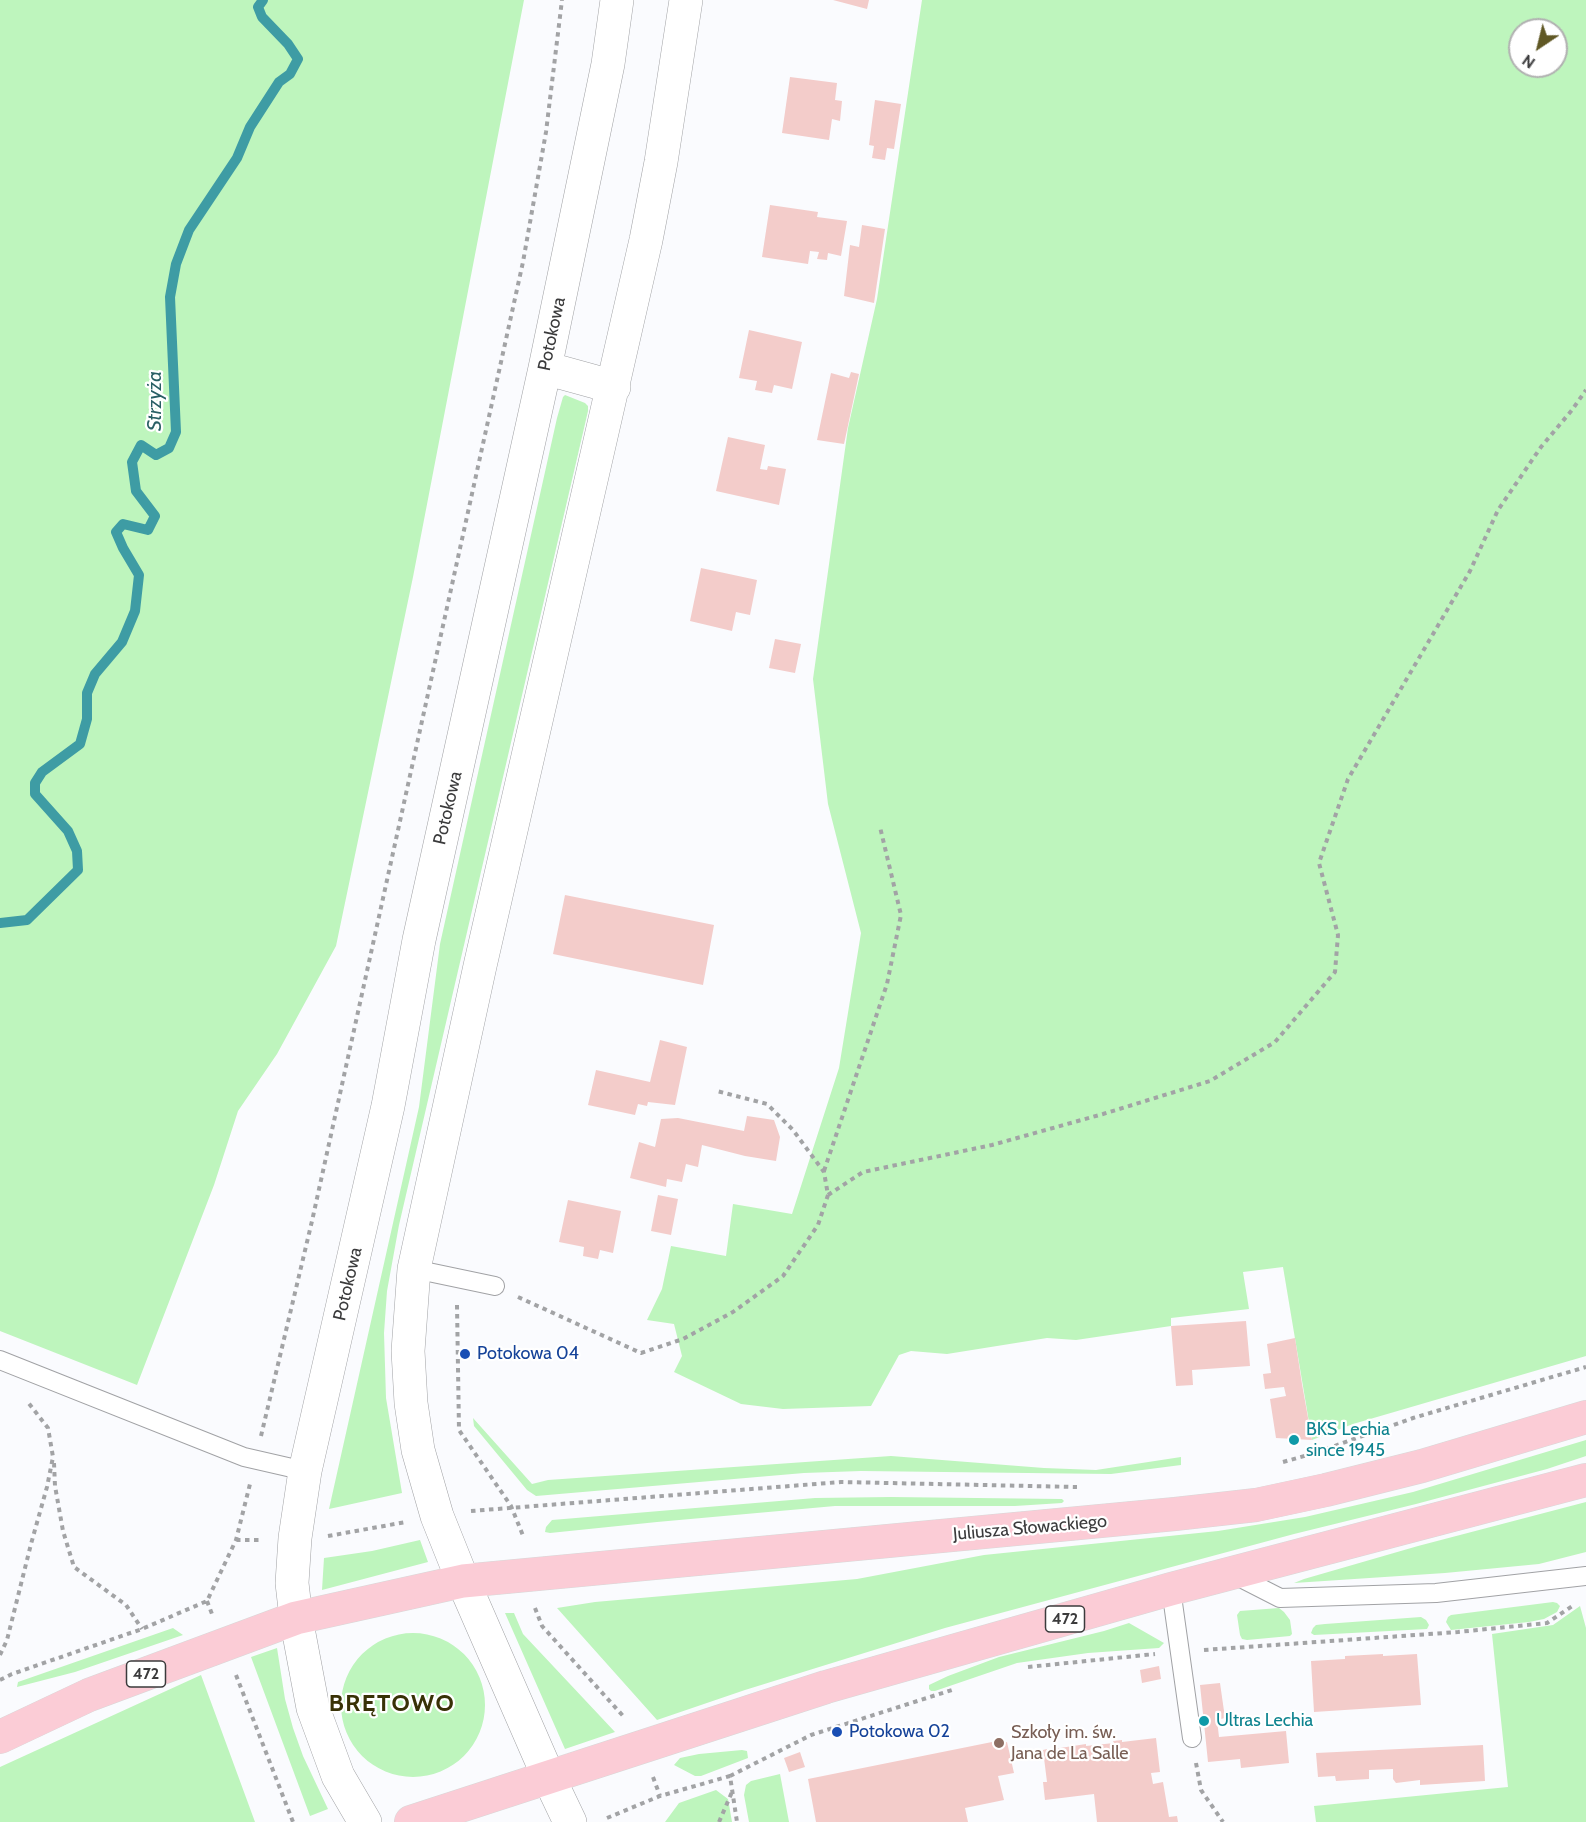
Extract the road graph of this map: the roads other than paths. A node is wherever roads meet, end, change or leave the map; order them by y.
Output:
1 (617, 0) edge
2 (686, 0) edge
3 (546, 368) junction
4 (614, 387) junction
5 (414, 1269) junction
6 (495, 1286) road end
7 (0, 1360) edge
8 (1586, 1417) edge
9 (305, 1471) junction
10 (1586, 1480) edge
11 (1232, 1573) junction
12 (1586, 1576) edge
13 (463, 1581) junction
14 (1171, 1589) junction
15 (296, 1618) junction
16 (0, 1737) edge
17 (1192, 1738) road end
18 (549, 1778) junction
19 (365, 1822) edge
20 (411, 1822) edge
21 (570, 1822) edge

1 - 3 main road, Potokowa
2 - 4 main road
3 - 4 main road
3 - 9 main road, Potokowa
4 - 5 main road
5 - 6 lane
5 - 13 main road
7 - 9 lane
8 - 13 main road, Juliusza Słowackiego / 472
9 - 15 main road, Potokowa
10 - 11 main road, 472
11 - 12 lane
11 - 14 main road, 472
13 - 15 main road, 472
13 - 18 main road
14 - 17 lane
14 - 18 main road, 472
15 - 16 main road, 472
15 - 19 main road, Potokowa
18 - 20 main road, 472
18 - 21 main road

